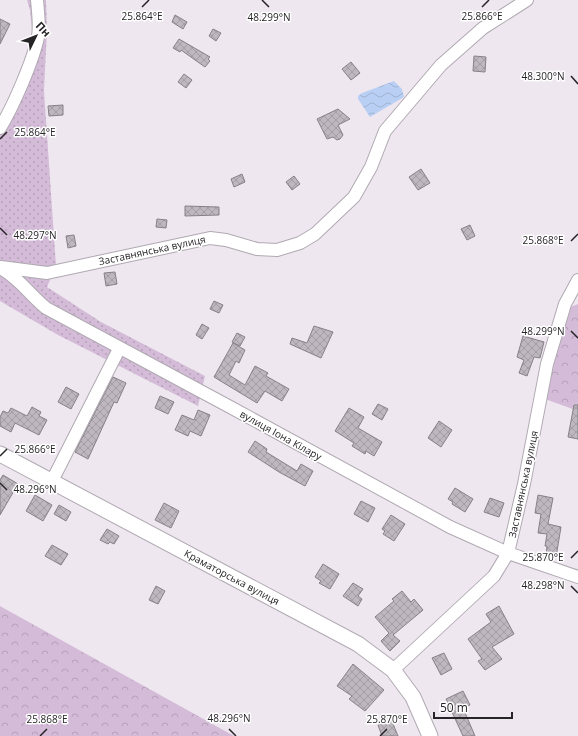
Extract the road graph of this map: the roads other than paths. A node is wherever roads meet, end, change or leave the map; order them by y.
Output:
1 (37, 0) edge
2 (527, 0) edge
3 (0, 128) edge
4 (0, 267) edge
5 (578, 280) edge
6 (119, 348) junction
7 (0, 454) edge
8 (52, 481) junction
9 (508, 553) junction
10 (578, 577) edge
11 (393, 670) junction
12 (430, 736) edge

1 - 3 street
2 - 4 street, Заставнянська вулиця
4 - 6 street, вулиця Іона Кілару
5 - 9 street, Заставнянська вулиця
6 - 8 street
6 - 9 street, вулиця Іона Кілару
7 - 8 street, Краматорська вулиця
8 - 11 street, Краматорська вулиця
9 - 10 street, вулиця Іона Кілару
9 - 11 street, Заставнянська вулиця
11 - 12 street, Краматорська вулиця

